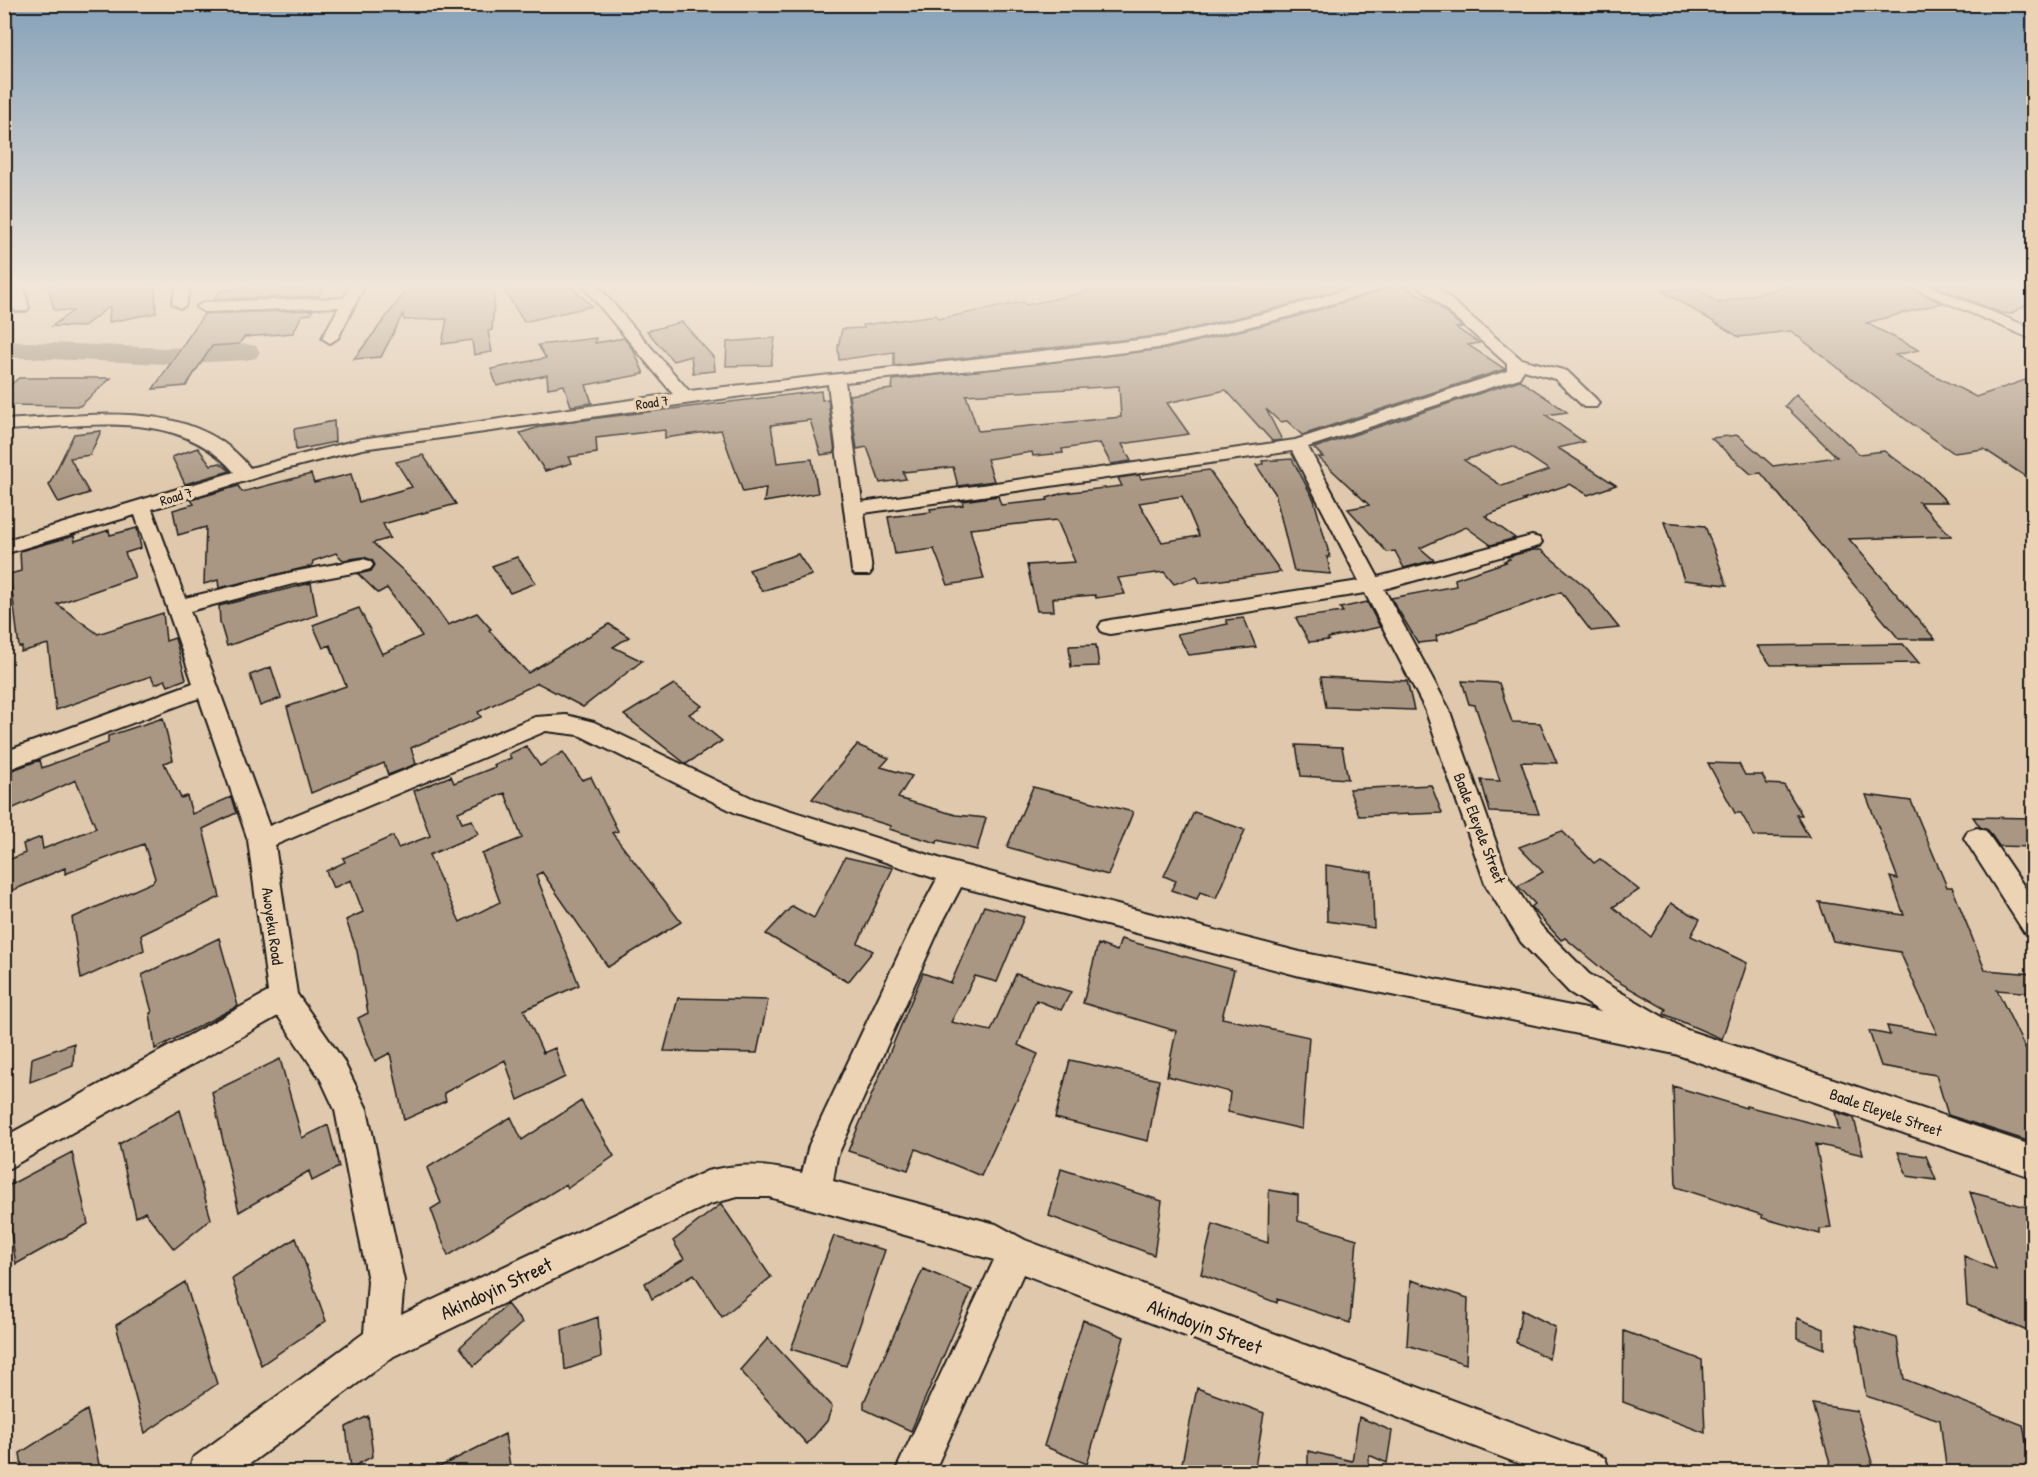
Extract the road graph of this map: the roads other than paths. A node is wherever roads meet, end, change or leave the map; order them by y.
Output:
1 (648, 354) edge
2 (1070, 354) edge
3 (1506, 354) edge
4 (1515, 362) junction
5 (836, 378) junction
6 (685, 397) junction
7 (1590, 404) dead end
8 (4, 425) edge
9 (1298, 445) junction
10 (246, 475) junction
11 (141, 507) junction
12 (852, 509) junction
13 (1532, 542) dead end
14 (4, 548) edge
15 (363, 565) dead end
16 (862, 571) dead end
17 (1374, 585) junction
18 (177, 607) junction
19 (1110, 627) dead end
20 (206, 687) junction
21 (4, 762) edge
22 (1977, 838) dead end
23 (261, 840) junction
24 (954, 874) junction
25 (2034, 924) edge
26 (283, 999) junction
27 (1675, 1040) junction
28 (4, 1155) edge
29 (2034, 1162) edge
30 (815, 1193) junction
31 (1015, 1253) junction
32 (381, 1343) junction
33 (207, 1473) edge
34 (914, 1473) edge
35 (1591, 1473) edge

1 - 6 street
2 - 5 street, Road 7
3 - 4 street
4 - 7 street
4 - 9 street
5 - 6 street, Road 7
5 - 12 street
6 - 10 street, Road 7
8 - 10 street
9 - 12 street
9 - 17 street, Baale Eleyele Street
10 - 11 street, Road 7
11 - 14 street, Road 7
11 - 18 street, Awoyeku Road
12 - 16 street
13 - 17 street
15 - 18 street
17 - 19 street
17 - 27 street, Baale Eleyele Street
18 - 20 street, Awoyeku Road
20 - 21 street
20 - 23 street, Awoyeku Road
22 - 25 street
23 - 24 street
23 - 26 street, Awoyeku Road
24 - 27 street
24 - 30 street
26 - 28 street
26 - 32 street, Awoyeku Road
27 - 29 street, Baale Eleyele Street
30 - 31 street, Akindoyin Street
30 - 32 street, Akindoyin Street
31 - 34 street
31 - 35 street, Akindoyin Street
32 - 33 street, Akindoyin Street

